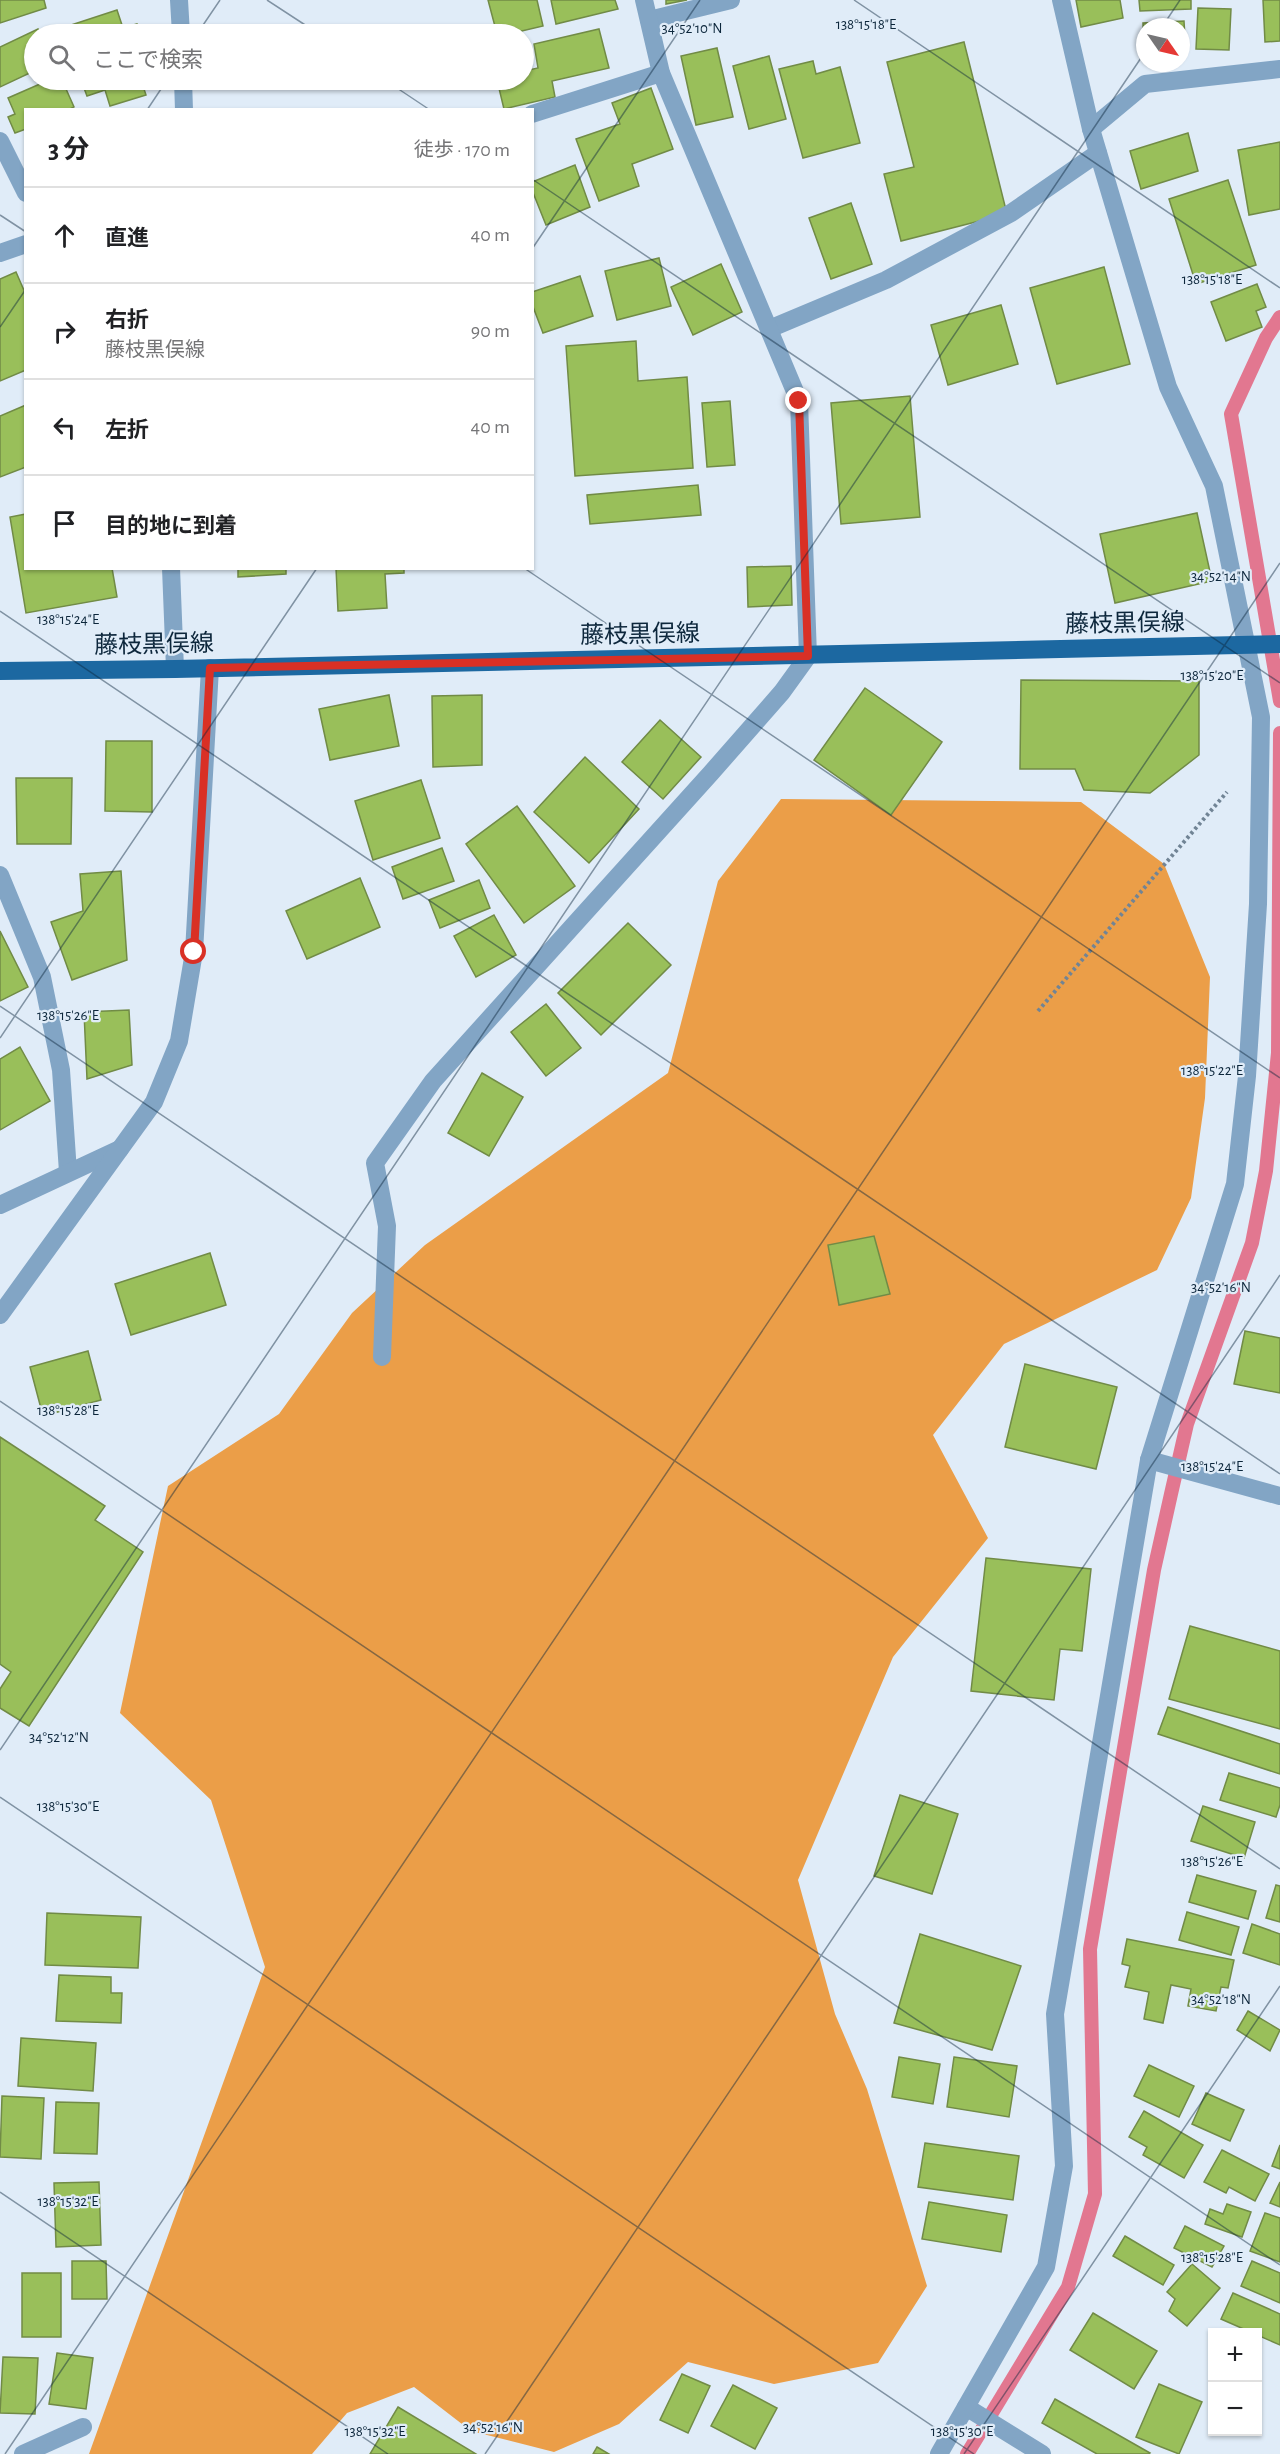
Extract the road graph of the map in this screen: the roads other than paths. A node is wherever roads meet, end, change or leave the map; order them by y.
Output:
1 (179, 0) edge
2 (644, 0) edge
3 (731, 0) edge
4 (1061, 0) edge
5 (649, 20) junction
6 (180, 24) edge
7 (1280, 69) edge
8 (661, 73) junction
9 (183, 90) edge
10 (184, 108) edge
11 (534, 113) edge
12 (1091, 129) junction
13 (0, 141) edge
14 (1098, 153) junction
15 (24, 189) edge
16 (24, 245) edge
17 (0, 253) edge
18 (769, 329) junction
19 (171, 570) edge
20 (1280, 644) edge
21 (1248, 646) junction
22 (808, 656) junction
23 (210, 668) junction
24 (175, 669) junction
25 (0, 670) edge
26 (0, 874) edge
27 (122, 1148) junction
28 (68, 1172) junction
29 (0, 1206) edge
30 (0, 1314) edge
31 (382, 1358) dead end
32 (1149, 1460) junction
33 (1280, 1496) edge
34 (966, 2407) junction
35 (83, 2427) dead end
36 (23, 2454) edge
37 (939, 2454) edge
38 (1042, 2454) edge

1 - 6 street
2 - 5 street
3 - 5 street
4 - 12 street
5 - 8 street
7 - 12 street
8 - 11 street
8 - 18 street
9 - 10 street
12 - 14 street
13 - 15 street
14 - 18 street
14 - 21 street
16 - 17 street
18 - 22 street
19 - 24 street
20 - 21 main road, 藤枝黒俣線
21 - 22 main road, 藤枝黒俣線
21 - 32 street
22 - 23 main road, 藤枝黒俣線
22 - 31 street
23 - 24 main road, 藤枝黒俣線
23 - 27 street
24 - 25 main road, 藤枝黒俣線
26 - 28 street
27 - 28 street
27 - 30 street
28 - 29 street
32 - 33 street
32 - 34 street
34 - 37 street
34 - 38 street
35 - 36 street

